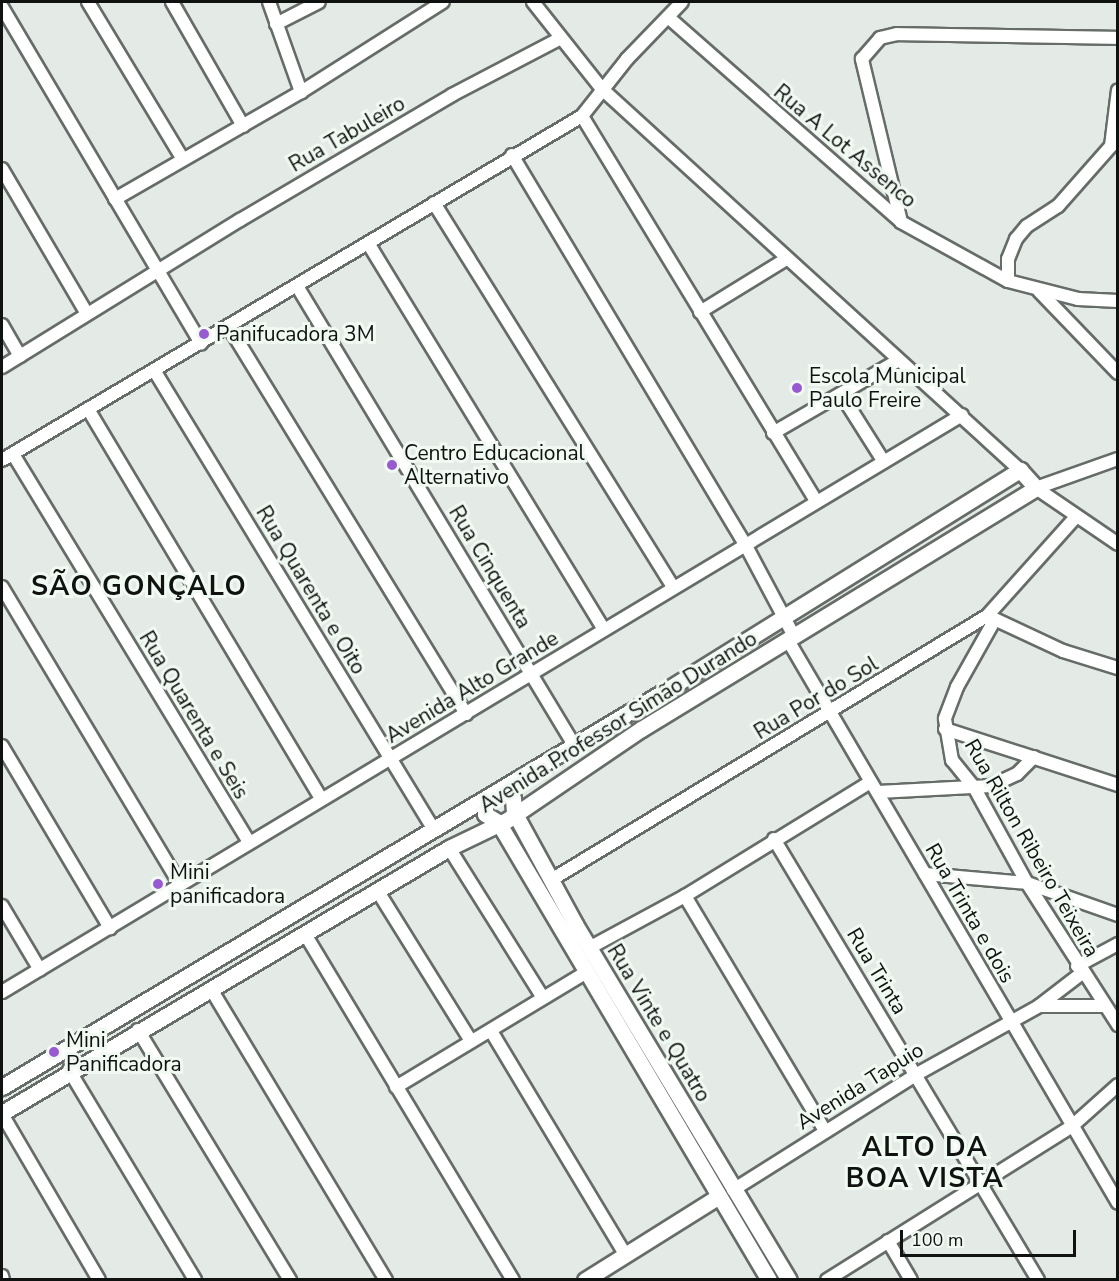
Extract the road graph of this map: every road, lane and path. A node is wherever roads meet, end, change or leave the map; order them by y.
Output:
1 (88, 2) edge
2 (172, 2) edge
3 (269, 2) edge
4 (319, 2) edge
5 (443, 2) edge
6 (533, 2) edge
7 (682, 2) edge
8 (2, 7) edge
9 (668, 17) junction
10 (276, 24) junction
11 (1118, 38) edge
12 (560, 39) junction
13 (602, 89) junction
14 (1118, 90) edge
15 (301, 92) junction
16 (582, 116) junction
17 (243, 126) junction
18 (512, 155) junction
19 (182, 158) junction
20 (2, 169) edge
21 (115, 199) junction
22 (435, 203) junction
23 (902, 222) junction
24 (368, 243) junction
25 (786, 259) junction
26 (158, 270) junction
27 (1008, 281) junction
28 (297, 286) junction
29 (1036, 288) junction
30 (1118, 301) edge
31 (700, 312) junction
32 (87, 314) junction
33 (2, 325) edge
34 (229, 327) junction
35 (201, 343) junction
36 (20, 356) junction
37 (897, 361) junction
38 (2, 367) edge
39 (154, 370) junction
40 (1118, 374) edge
41 (841, 394) junction
42 (88, 409) junction
43 (962, 416) junction
44 (772, 433) junction
45 (7, 457) edge
46 (1118, 459) edge
47 (884, 462) junction
48 (1020, 470) junction
49 (1036, 488) junction
50 (816, 501) junction
51 (1075, 518) junction
52 (746, 544) junction
53 (1118, 544) edge
54 (672, 586) junction
55 (2, 587) edge
56 (785, 617) junction
57 (991, 618) junction
58 (604, 629) junction
59 (792, 640) junction
60 (1118, 668) edge
61 (532, 675) junction
62 (466, 714) junction
63 (829, 714) junction
64 (945, 729) junction
65 (574, 745) junction
66 (2, 746) edge
67 (1034, 757) junction
68 (391, 758) junction
69 (568, 777) junction
70 (1118, 785) edge
71 (874, 787) junction
72 (974, 787) junction
73 (501, 790) junction
74 (321, 799) junction
75 (485, 799) junction
76 (514, 812) junction
77 (498, 822) junction
78 (434, 830) junction
79 (774, 839) junction
80 (249, 842) junction
81 (449, 848) junction
82 (542, 864) junction
83 (526, 873) junction
84 (925, 874) junction
85 (551, 880) junction
86 (1027, 883) junction
87 (180, 884) junction
88 (377, 890) junction
89 (685, 896) junction
90 (2, 906) edge
91 (1118, 915) edge
92 (110, 928) junction
93 (304, 934) junction
94 (1118, 944) edge
95 (589, 948) junction
96 (1080, 969) junction
97 (40, 970) junction
98 (585, 973) junction
99 (211, 989) junction
100 (2, 992) edge
101 (543, 998) junction
102 (1039, 1006) junction
103 (1104, 1006) junction
104 (1010, 1021) junction
105 (1117, 1022) edge
106 (138, 1030) junction
107 (491, 1031) junction
108 (471, 1041) junction
109 (69, 1070) junction
110 (917, 1074) junction
111 (1118, 1085) edge
112 (2, 1087) edge
113 (396, 1087) junction
114 (2, 1113) edge
115 (1071, 1127) junction
116 (825, 1131) junction
117 (721, 1168) junction
118 (708, 1177) junction
119 (980, 1183) junction
120 (726, 1193) junction
121 (1118, 1203) edge
122 (888, 1241) junction
123 (625, 1254) junction
124 (99, 1280) edge
125 (195, 1280) edge
126 (290, 1280) edge
127 (386, 1280) edge
128 (513, 1280) edge
129 (585, 1280) edge
130 (769, 1280) edge
131 (789, 1280) edge
132 (827, 1280) edge
133 (911, 1280) edge
134 (1038, 1280) edge

1 - 19 street
2 - 17 street
3 - 10 street
4 - 10 street
5 - 15 street
6 - 12 street
7 - 9 street
8 - 21 street
9 - 13 street
9 - 23 street, Rua A Lot Assenco
10 - 15 street
11 - 23 street
12 - 13 street
12 - 26 street, Rua Tabuleiro
13 - 16 street
13 - 25 street
14 - 27 street
15 - 17 street
16 - 18 street
16 - 31 street
17 - 19 street
18 - 22 street
18 - 52 street, Rua Trinta e dois
19 - 21 street
20 - 32 street
21 - 26 street
22 - 24 street
22 - 54 street
23 - 27 street, Rua A Lot Assenco
24 - 28 street
24 - 58 street
25 - 31 street
25 - 37 street
26 - 32 street, Rua Tabuleiro
26 - 35 street
27 - 29 street, Rua A Lot Assenco
28 - 34 street
28 - 61 street, Rua Cinquenta
29 - 30 street, Rua A Lot Assenco
29 - 40 street
31 - 44 street
32 - 36 street, Rua Tabuleiro
33 - 36 street
34 - 35 street
34 - 62 street
35 - 39 street
36 - 38 street, Rua Tabuleiro
37 - 41 street
37 - 43 street
39 - 42 street
39 - 68 street, Rua Quarenta e Oito
41 - 44 street
41 - 47 street
42 - 45 street
42 - 74 street
43 - 47 street, Avenida Alto Grande
43 - 48 street
44 - 50 street
45 - 80 street, Rua Quarenta e Seis
46 - 49 street
47 - 50 street, Avenida Alto Grande
48 - 49 street
48 - 56 street, Avenida Professor Simão Durando
49 - 51 street
49 - 59 street, Avenida Professor Simão Durando
50 - 52 street, Avenida Alto Grande
51 - 53 street
51 - 57 street, Rua Por do Sol
52 - 54 street, Avenida Alto Grande
52 - 56 street, Rua Trinta e dois
54 - 58 street, Avenida Alto Grande
55 - 87 street
56 - 59 street, Rua Trinta e dois
56 - 65 street, Avenida Professor Simão Durando
57 - 60 street
57 - 63 street, Rua Por do Sol
57 - 64 street, Rua Rilton Ribeiro Teixeira
58 - 61 street, Avenida Alto Grande
59 - 63 street, Rua Trinta e dois
59 - 69 street, Avenida Professor Simão Durando
61 - 62 street, Avenida Alto Grande
61 - 65 street, Rua Cinquenta
62 - 68 street, Avenida Alto Grande
63 - 71 street, Rua Trinta e dois
63 - 85 street, Rua Por do Sol
64 - 67 street
64 - 72 street, Rua Rilton Ribeiro Teixeira
65 - 69 street
65 - 73 street, Avenida Professor Simão Durando
66 - 92 street
67 - 70 street
67 - 72 street
68 - 74 street, Avenida Alto Grande
68 - 78 street, Rua Quarenta e Oito
69 - 76 street, Avenida Professor Simão Durando
71 - 72 street
71 - 79 street
71 - 84 street, Rua Trinta e dois
72 - 86 street, Rua Rilton Ribeiro Teixeira
73 - 75 street, Avenida Professor Simão Durando
73 - 76 street, Rua Vinte e Quatro
74 - 80 street, Avenida Alto Grande
75 - 77 street, Rua Vinte e Quatro
75 - 78 street, Avenida Professor Simão Durando
76 - 77 street, Avenida Professor Simão Durando
76 - 82 street, Rua Vinte e Quatro
77 - 81 street, Avenida Professor Simão Durando
77 - 83 street, Rua Vinte e Quatro
78 - 112 street, Avenida Professor Simão Durando
79 - 89 street
79 - 110 street, Rua Trinta
80 - 87 street, Avenida Alto Grande
81 - 88 street, Avenida Professor Simão Durando
81 - 101 street
82 - 83 street
82 - 85 street, Rua Vinte e Quatro
83 - 98 street, Rua Vinte e Quatro
84 - 86 street
84 - 104 street, Rua Trinta e dois
85 - 95 street, Rua Vinte e Quatro
86 - 91 street
86 - 96 street, Rua Rilton Ribeiro Teixeira
87 - 92 street, Avenida Alto Grande
88 - 93 street, Avenida Professor Simão Durando
88 - 108 street
89 - 95 street
89 - 116 street
90 - 97 street
92 - 97 street, Avenida Alto Grande
93 - 99 street, Avenida Professor Simão Durando
93 - 113 street
94 - 96 street, Avenida Tapuio
95 - 117 street, Rua Vinte e Quatro
96 - 102 street, Avenida Tapuio
96 - 103 street, Rua Rilton Ribeiro Teixeira
97 - 100 street, Avenida Alto Grande
98 - 101 street
98 - 118 street, Rua Vinte e Quatro
99 - 106 street, Avenida Professor Simão Durando
99 - 127 street
101 - 107 street
102 - 103 street
102 - 104 street, Avenida Tapuio
103 - 105 street, Rua Rilton Ribeiro Teixeira
104 - 110 street, Avenida Tapuio
104 - 115 street, Rua Trinta e dois
106 - 109 street, Avenida Professor Simão Durando
106 - 126 street
107 - 108 street
107 - 123 street
108 - 113 street
109 - 114 street, Avenida Professor Simão Durando
109 - 125 street
110 - 116 street, Avenida Tapuio
110 - 119 street, Rua Trinta
111 - 115 street
113 - 128 street
114 - 124 street
115 - 119 street
115 - 121 street, Rua Trinta e dois
116 - 120 street, Avenida Tapuio
117 - 118 street
117 - 120 street, Rua Vinte e Quatro
118 - 120 street, Rua Vinte e Quatro
119 - 122 street
119 - 134 street, Rua Trinta
120 - 123 street, Avenida Tapuio
120 - 130 street, Rua Vinte e Quatro
120 - 131 street, Rua Vinte e Quatro
122 - 132 street
122 - 133 street
123 - 129 street, Avenida Tapuio

